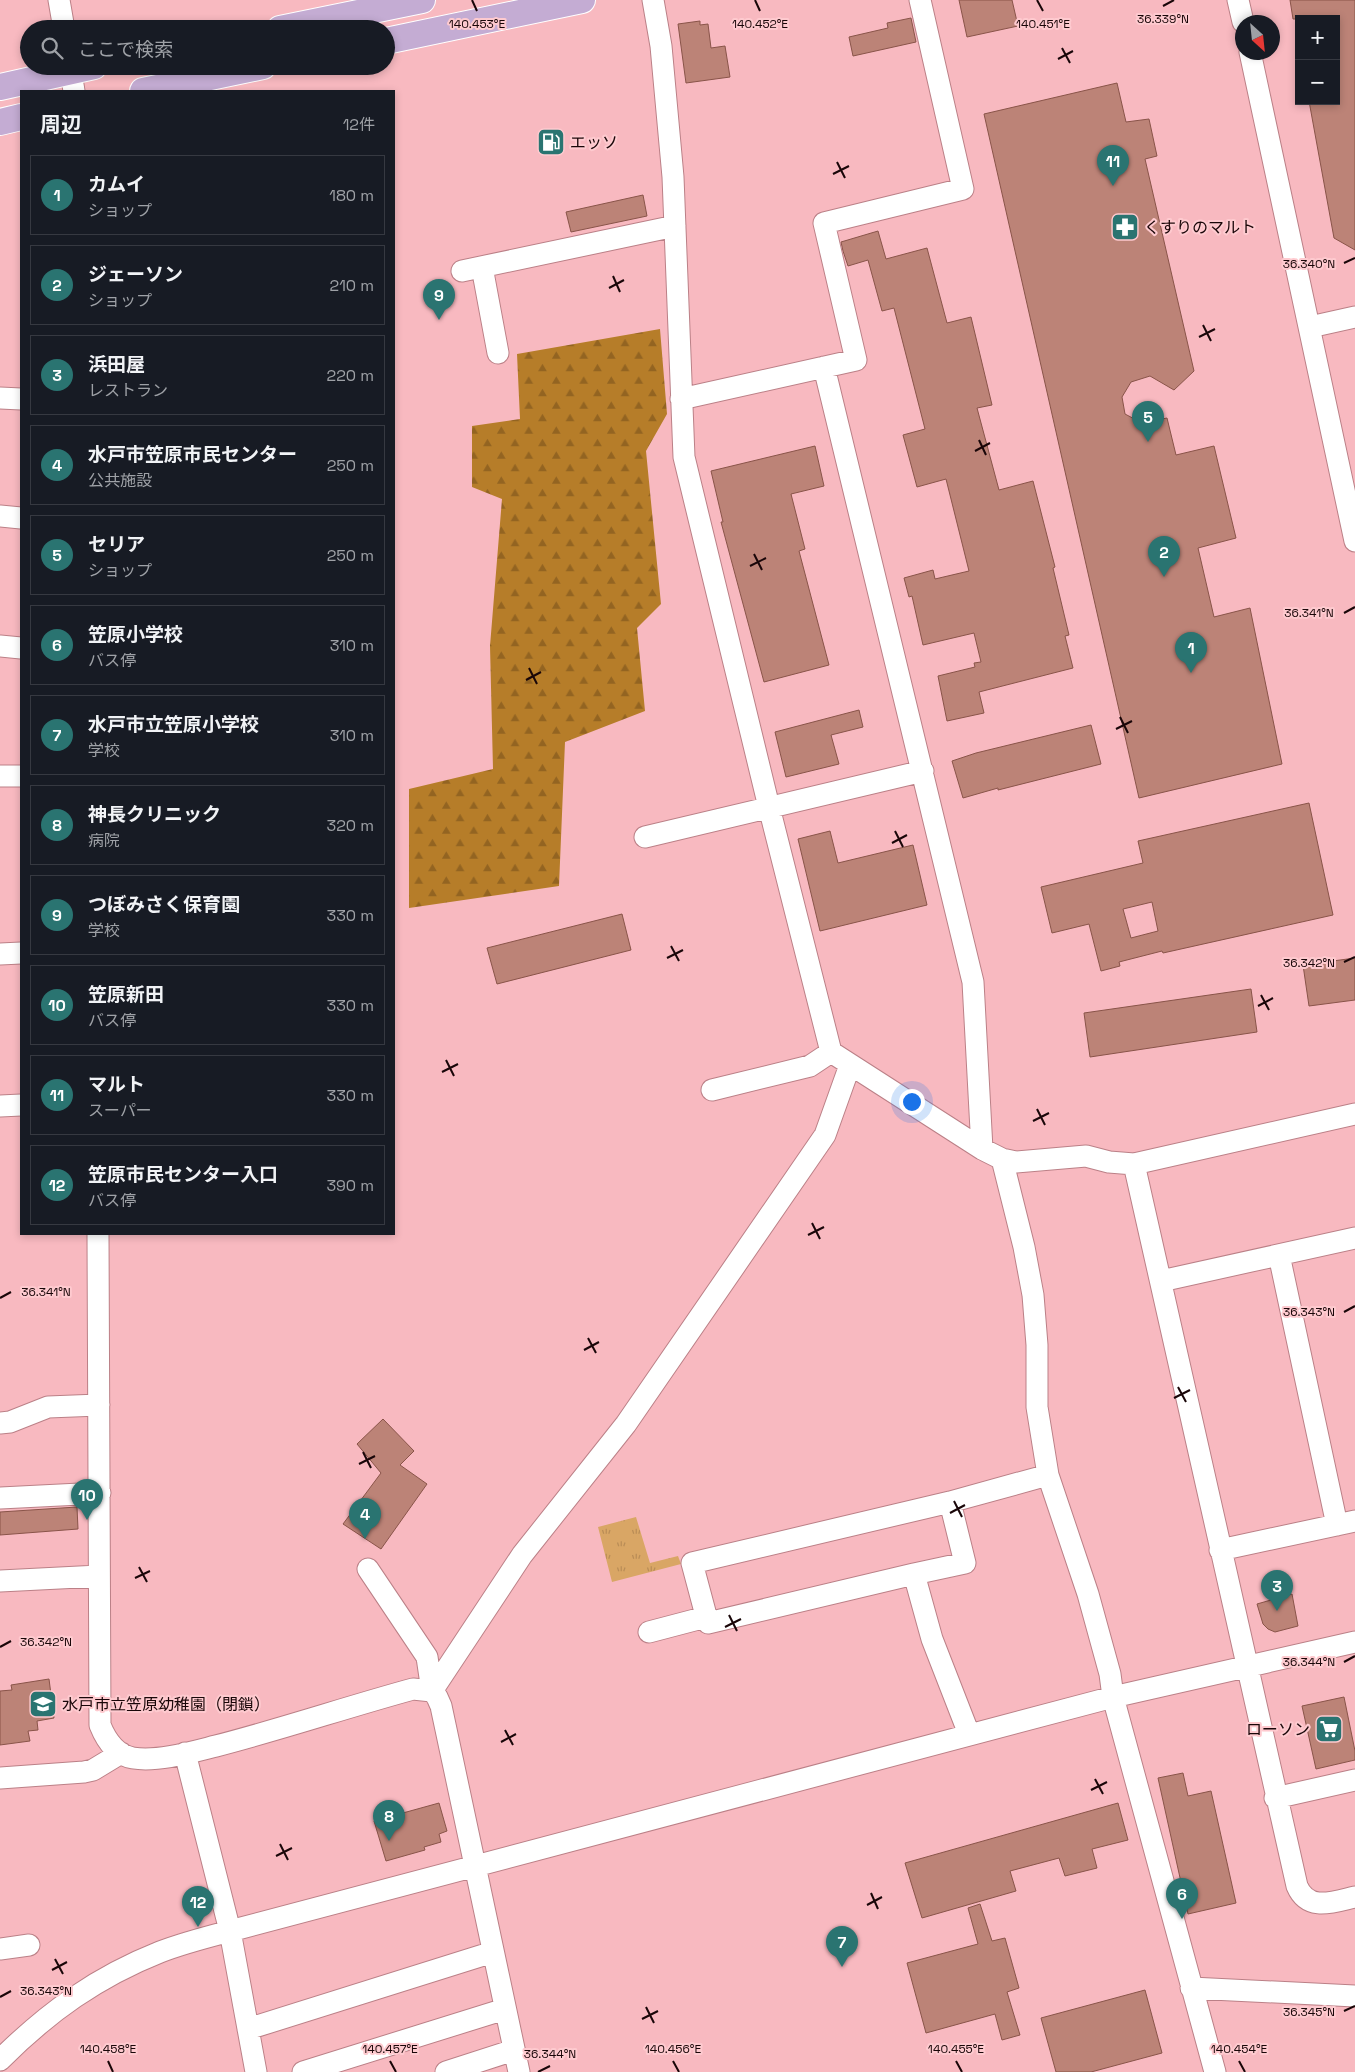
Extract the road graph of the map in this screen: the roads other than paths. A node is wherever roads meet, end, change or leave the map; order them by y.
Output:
1 (59, 0) edge
2 (422, 0) edge
3 (582, 0) edge
4 (653, 0) edge
5 (920, 0) edge
6 (1238, 0) edge
7 (1241, 15) edge
8 (62, 20) edge
9 (324, 20) edge
10 (395, 39) edge
11 (1252, 60) edge
12 (71, 75) edge
13 (220, 75) edge
14 (0, 87) edge
15 (148, 90) edge
16 (20, 117) edge
17 (0, 122) edge
18 (675, 226) junction
19 (482, 267) junction
20 (462, 271) dead end
21 (1355, 317) edge
22 (1310, 326) junction
23 (498, 353) dead end
24 (824, 367) junction
25 (0, 398) edge
26 (20, 399) edge
27 (681, 399) junction
28 (0, 516) edge
29 (20, 518) edge
30 (1355, 541) edge
31 (0, 646) edge
32 (20, 648) edge
33 (923, 771) junction
34 (0, 776) edge
35 (20, 776) edge
36 (768, 807) junction
37 (645, 837) dead end
38 (0, 954) edge
39 (20, 954) edge
40 (831, 1052) junction
41 (850, 1065) junction
42 (712, 1090) dead end
43 (20, 1105) edge
44 (0, 1106) edge
45 (1355, 1114) edge
46 (982, 1149) junction
47 (1002, 1160) junction
48 (1134, 1164) junction
49 (98, 1235) edge
50 (1355, 1238) edge
51 (1279, 1255) junction
52 (1161, 1281) junction
53 (99, 1405) junction
54 (0, 1423) edge
55 (1048, 1474) junction
56 (100, 1493) junction
57 (0, 1498) edge
58 (950, 1502) junction
59 (1346, 1523) edge
60 (1220, 1550) junction
61 (368, 1569) dead end
62 (914, 1574) junction
63 (99, 1576) junction
64 (0, 1581) edge
65 (706, 1617) junction
66 (649, 1632) dead end
67 (1355, 1642) edge
68 (1247, 1666) junction
69 (432, 1691) junction
70 (1113, 1697) junction
71 (969, 1734) junction
72 (185, 1753) junction
73 (121, 1754) junction
74 (0, 1778) edge
75 (1355, 1780) edge
76 (1275, 1798) junction
77 (474, 1867) junction
78 (1355, 1897) edge
79 (230, 1930) junction
80 (29, 1945) dead end
81 (0, 1949) edge
82 (493, 1952) junction
83 (1191, 1988) junction
84 (1355, 1996) edge
85 (505, 2009) junction
86 (248, 2029) junction
87 (514, 2050) junction
88 (0, 2060) edge
89 (256, 2072) edge
90 (303, 2072) edge
91 (446, 2072) edge
92 (519, 2072) edge
93 (1215, 2072) edge

1 - 8 street
2 - 9 main road
3 - 10 main road
4 - 18 street
5 - 24 street
6 - 7 street
11 - 22 street
12 - 14 main road
13 - 15 main road
16 - 17 main road
18 - 19 street
18 - 27 street
19 - 20 street
19 - 23 street
21 - 22 street
22 - 30 street
24 - 27 street
24 - 33 street
25 - 26 street
27 - 36 street
28 - 29 street
31 - 32 street
33 - 36 street
33 - 46 street
34 - 35 street
36 - 37 street
36 - 40 street
38 - 39 street
40 - 41 street
40 - 42 street
41 - 46 street
41 - 69 street
43 - 44 street
45 - 48 street
46 - 47 street
47 - 48 street
47 - 55 street
48 - 52 street
49 - 53 street
50 - 51 street
51 - 52 street
51 - 59 street
52 - 60 street
53 - 54 street
53 - 56 street
55 - 58 street
55 - 70 street
56 - 57 street
56 - 63 street
58 - 62 street
58 - 65 street
59 - 60 street
60 - 68 street
61 - 69 street
62 - 65 street
62 - 71 street
63 - 64 street
63 - 73 street
65 - 66 street
67 - 68 street
68 - 70 street
68 - 76 street
69 - 72 street
69 - 77 street
70 - 71 street
70 - 83 street
71 - 77 street
72 - 73 street
72 - 79 street
73 - 74 street
75 - 76 street
76 - 78 street
77 - 79 street
77 - 82 street
79 - 86 street
79 - 88 street
80 - 81 street
82 - 85 street
82 - 86 street
83 - 84 street
83 - 93 street
85 - 87 street
85 - 90 street
86 - 89 street
87 - 91 street
87 - 92 street

